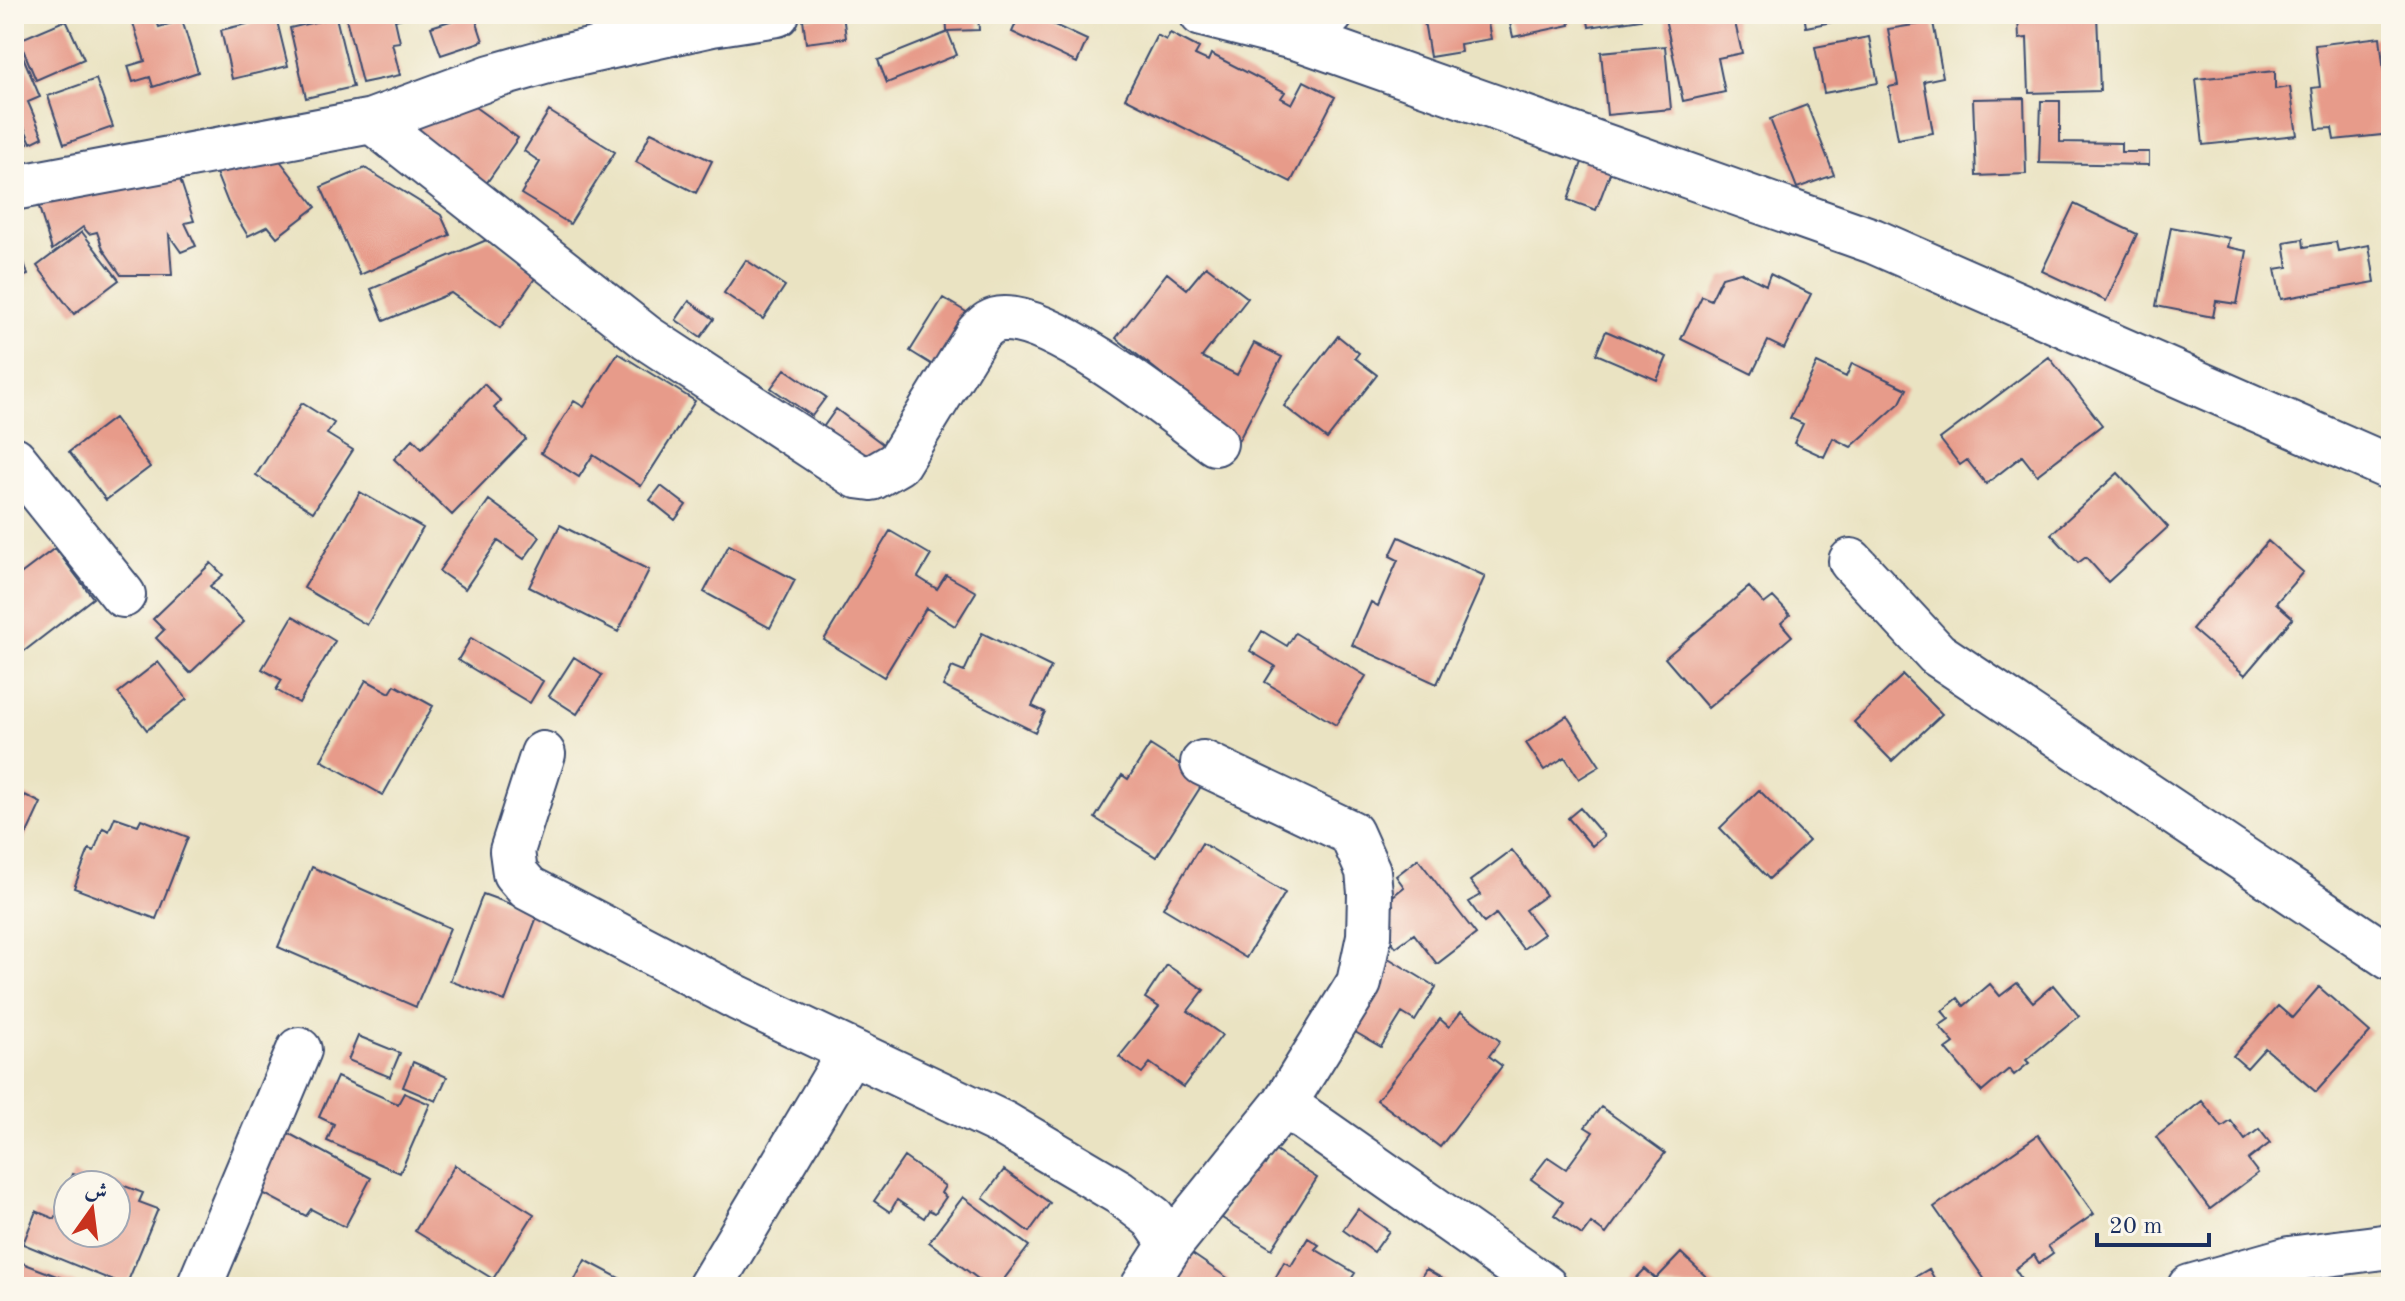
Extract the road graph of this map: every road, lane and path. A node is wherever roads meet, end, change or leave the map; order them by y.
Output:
1 (777, 14) edge
2 (1202, 14) edge
3 (1316, 26) edge
4 (372, 121) junction
5 (14, 188) edge
6 (1215, 443) dead end
7 (14, 459) edge
8 (2391, 468) edge
9 (1851, 561) dead end
10 (123, 595) dead end
11 (543, 754) dead end
12 (1203, 763) dead end
13 (2391, 958) edge
14 (299, 1050) dead end
15 (850, 1052) junction
16 (1284, 1104) junction
17 (1171, 1244) junction
18 (2391, 1246) edge
19 (199, 1287) edge
20 (710, 1287) edge
21 (1143, 1287) edge
22 (1545, 1287) edge
23 (2190, 1287) edge

1 - 4 street
2 - 3 street
3 - 8 street
4 - 5 street
4 - 6 street
7 - 10 street
9 - 13 street
11 - 15 street
12 - 16 street
14 - 19 street
15 - 17 street
15 - 20 street
16 - 17 street
16 - 22 street
17 - 21 street
18 - 23 street

